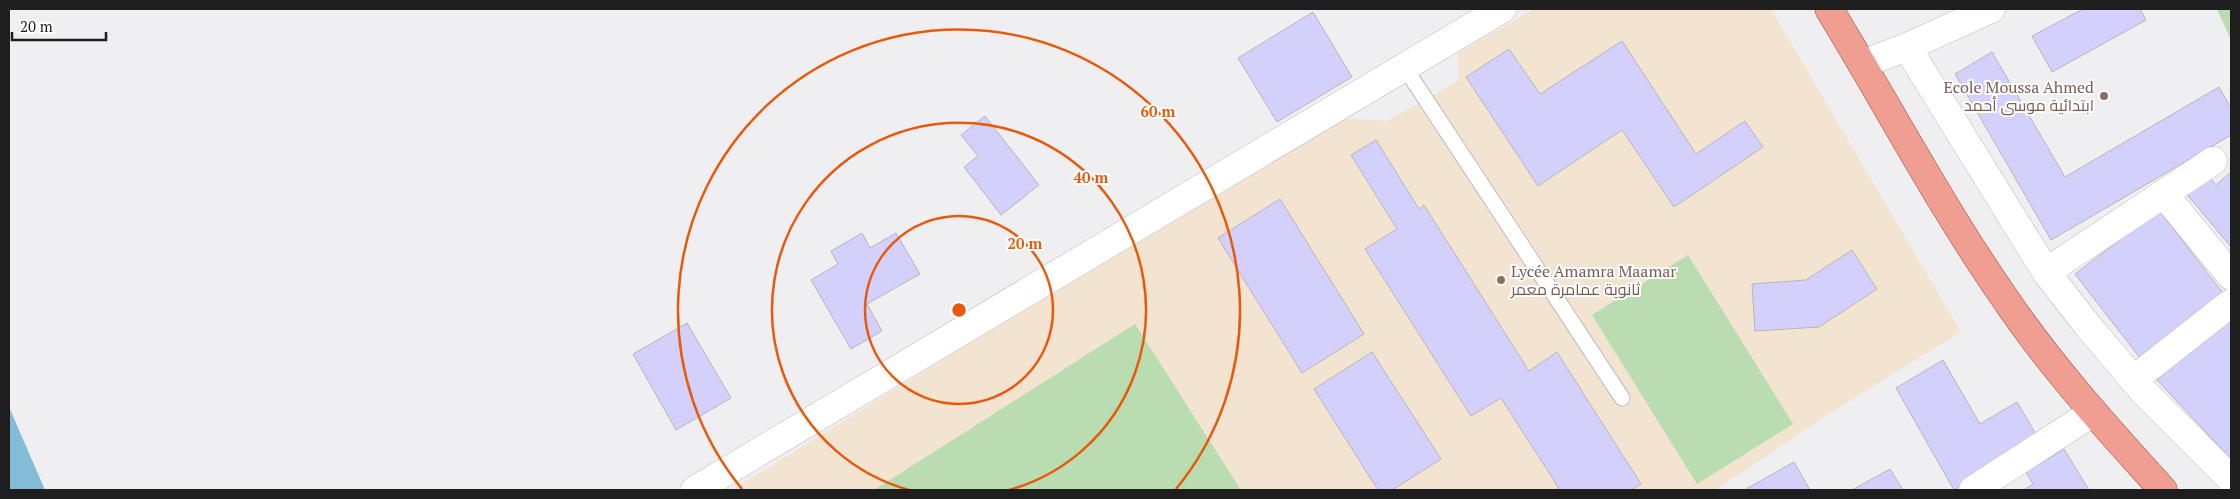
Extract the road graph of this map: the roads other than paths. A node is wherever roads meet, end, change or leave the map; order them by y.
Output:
1 (1502, 9) edge
2 (1829, 9) edge
3 (1991, 9) edge
4 (1907, 47) junction
5 (1863, 64) junction
6 (1405, 68) junction
7 (2213, 161) dead end
8 (2164, 194) junction
9 (2046, 272) junction
10 (2231, 276) edge
11 (2231, 303) edge
12 (2133, 380) junction
13 (1622, 398) dead end
14 (2092, 413) junction
15 (2231, 479) edge
16 (695, 490) edge
17 (1973, 490) edge
18 (2163, 490) edge

1 - 6 street
2 - 5 main road
3 - 4 street
4 - 5 street
4 - 9 street
5 - 14 main road
6 - 13 lane
6 - 16 street
7 - 8 street
8 - 9 street
8 - 10 street
9 - 12 street
11 - 12 street
12 - 15 street
14 - 17 street
14 - 18 main road

